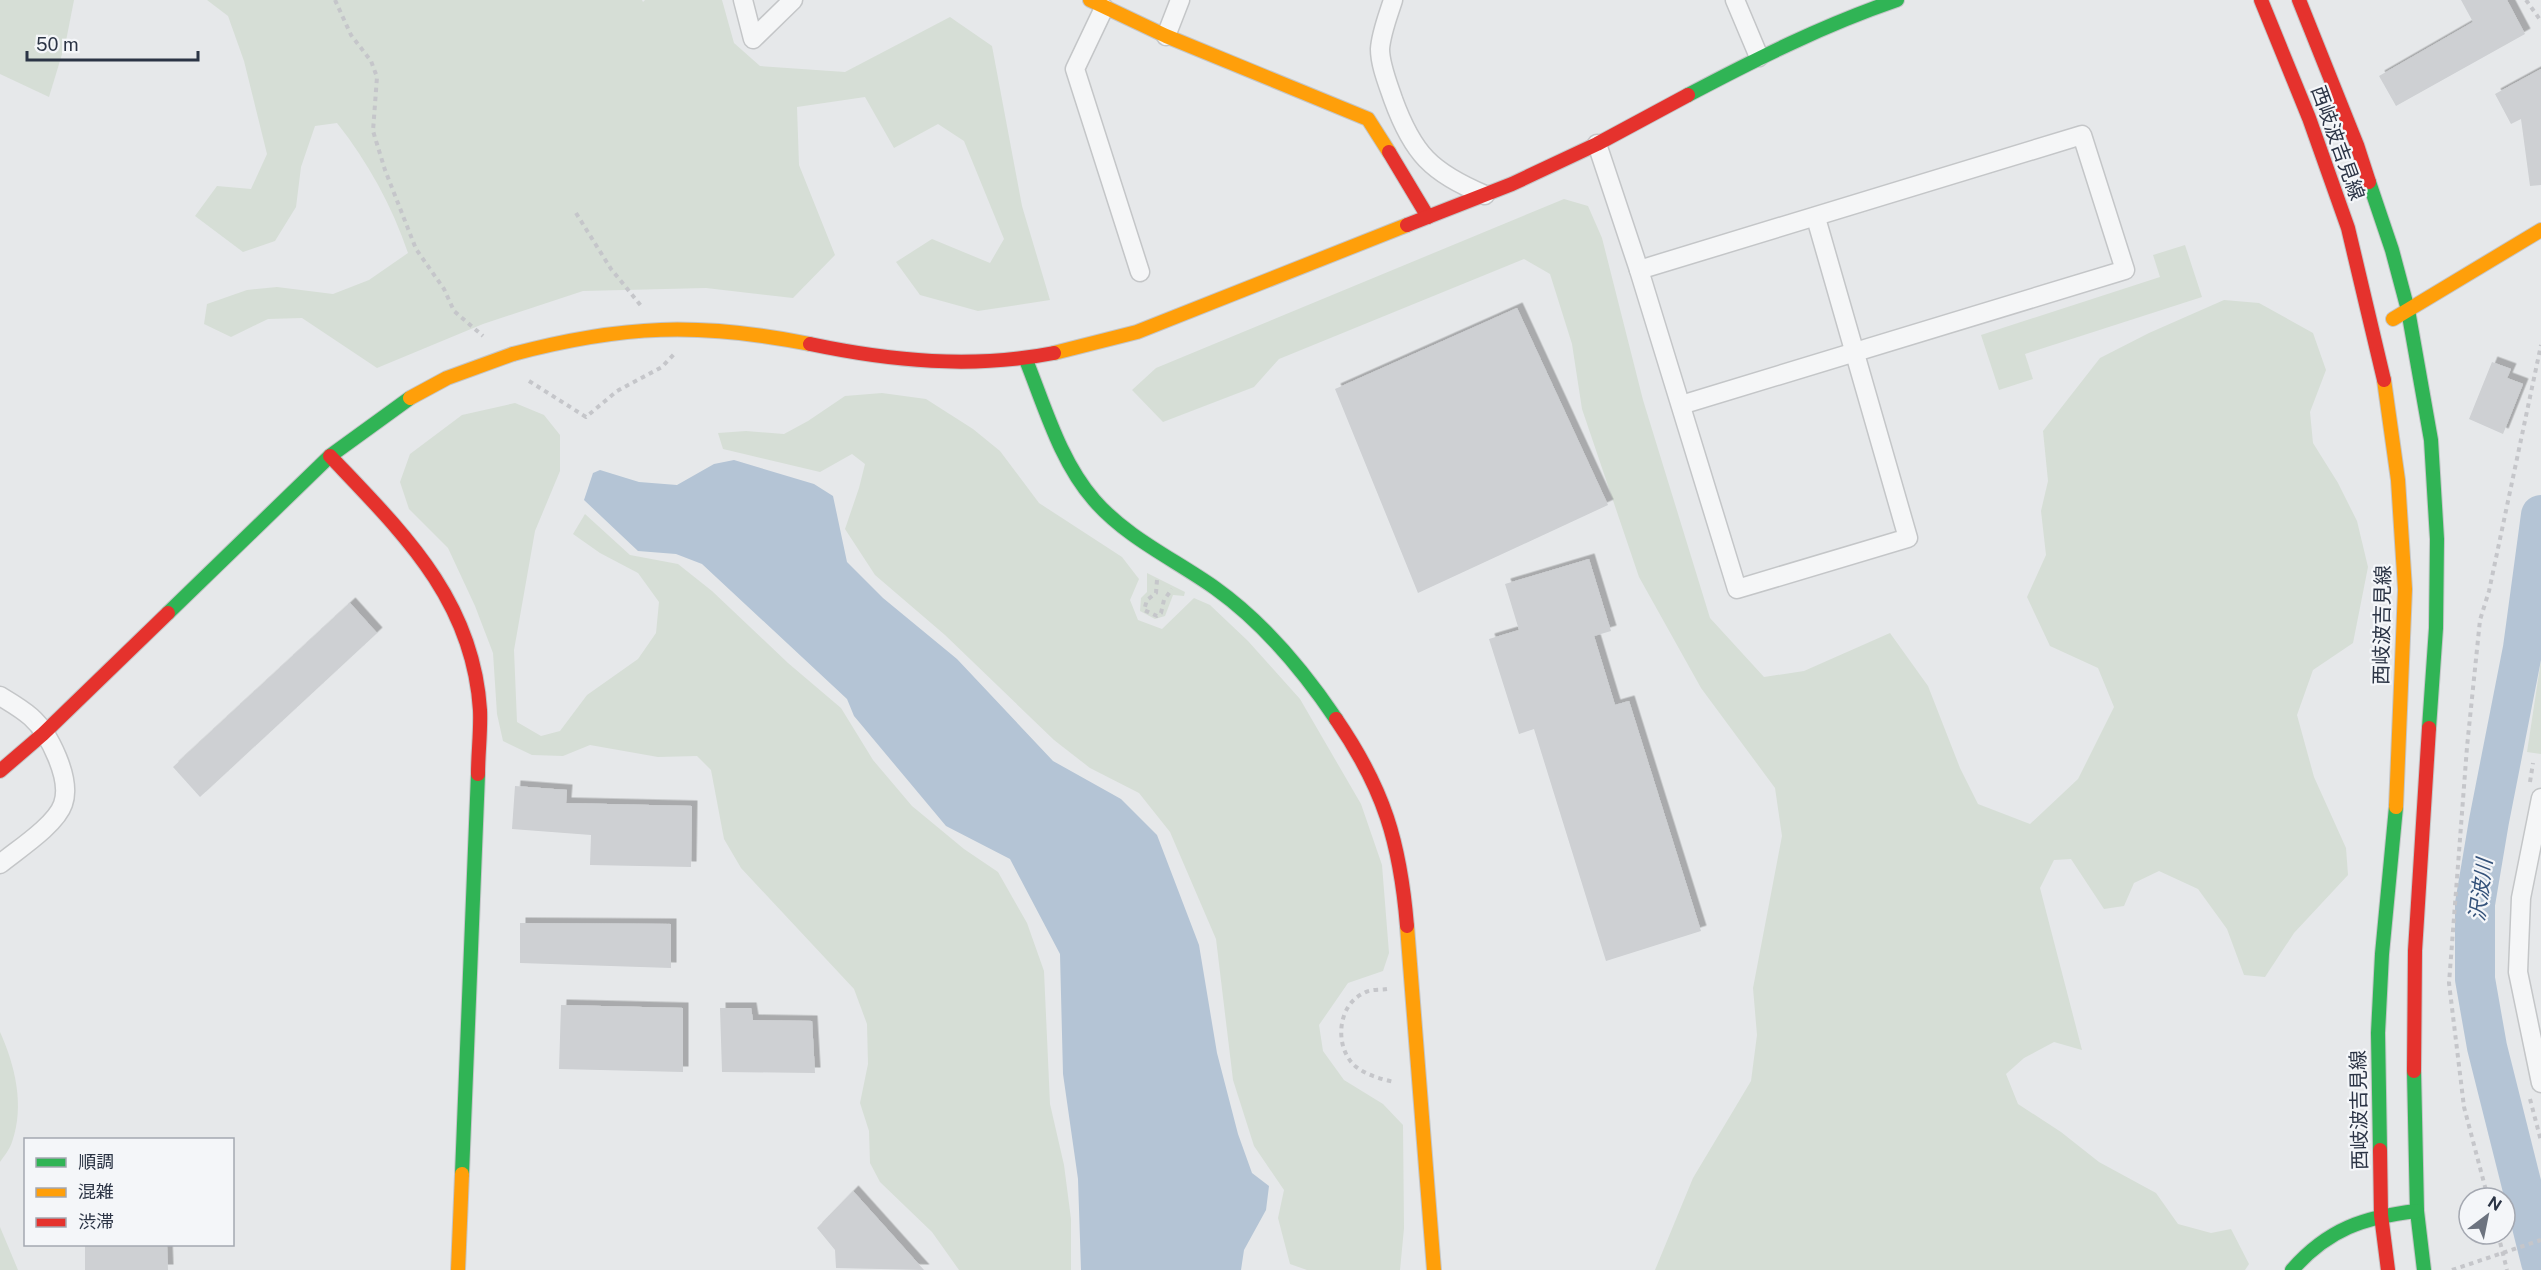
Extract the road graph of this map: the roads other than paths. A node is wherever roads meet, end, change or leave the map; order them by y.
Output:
1 (742, 0) edge
2 (793, 0) edge
3 (1180, 0) edge
4 (1393, 0) edge
5 (1735, 0) edge
6 (1897, 0) edge
7 (2261, 0) edge
8 (2299, 0) edge
9 (1097, 4) edge
10 (1166, 36) junction
11 (1759, 57) junction
12 (1597, 144) junction
13 (1485, 195) junction
14 (1428, 217) junction
15 (1816, 218) junction
16 (2541, 230) edge
17 (1639, 270) junction
18 (1140, 272) dead end
19 (2408, 310) junction
20 (2374, 331) junction
21 (1854, 353) junction
22 (1026, 360) junction
23 (1681, 405) junction
24 (330, 456) junction
25 (0, 696) edge
26 (43, 734) junction
27 (0, 771) edge
28 (2541, 801) edge
29 (0, 864) edge
30 (2541, 1083) edge
31 (2417, 1211) junction
32 (2381, 1215) junction
33 (458, 1270) edge
34 (1434, 1270) edge
35 (2292, 1270) edge
36 (2388, 1270) edge
37 (2424, 1270) edge

1 - 2 street
3 - 10 street
4 - 13 street
5 - 11 street
6 - 11 street
7 - 20 street, 西岐波吉見線
8 - 19 street, 西岐波吉見線
9 - 10 street
9 - 18 street
10 - 14 street
11 - 12 street
12 - 13 street
12 - 17 street
13 - 14 street
14 - 22 street
15 - 17 street
15 - 21 street
15 - 21 street
16 - 19 street
17 - 23 street
19 - 20 street
19 - 31 street, 西岐波吉見線
20 - 32 street, 西岐波吉見線
21 - 23 street
21 - 23 street
22 - 24 street, bridge
22 - 34 street
24 - 26 street
24 - 33 street
25 - 26 street
26 - 27 street
26 - 29 street
28 - 30 street
31 - 32 street
31 - 37 street, 西岐波吉見線
32 - 35 street
32 - 36 street, 西岐波吉見線

